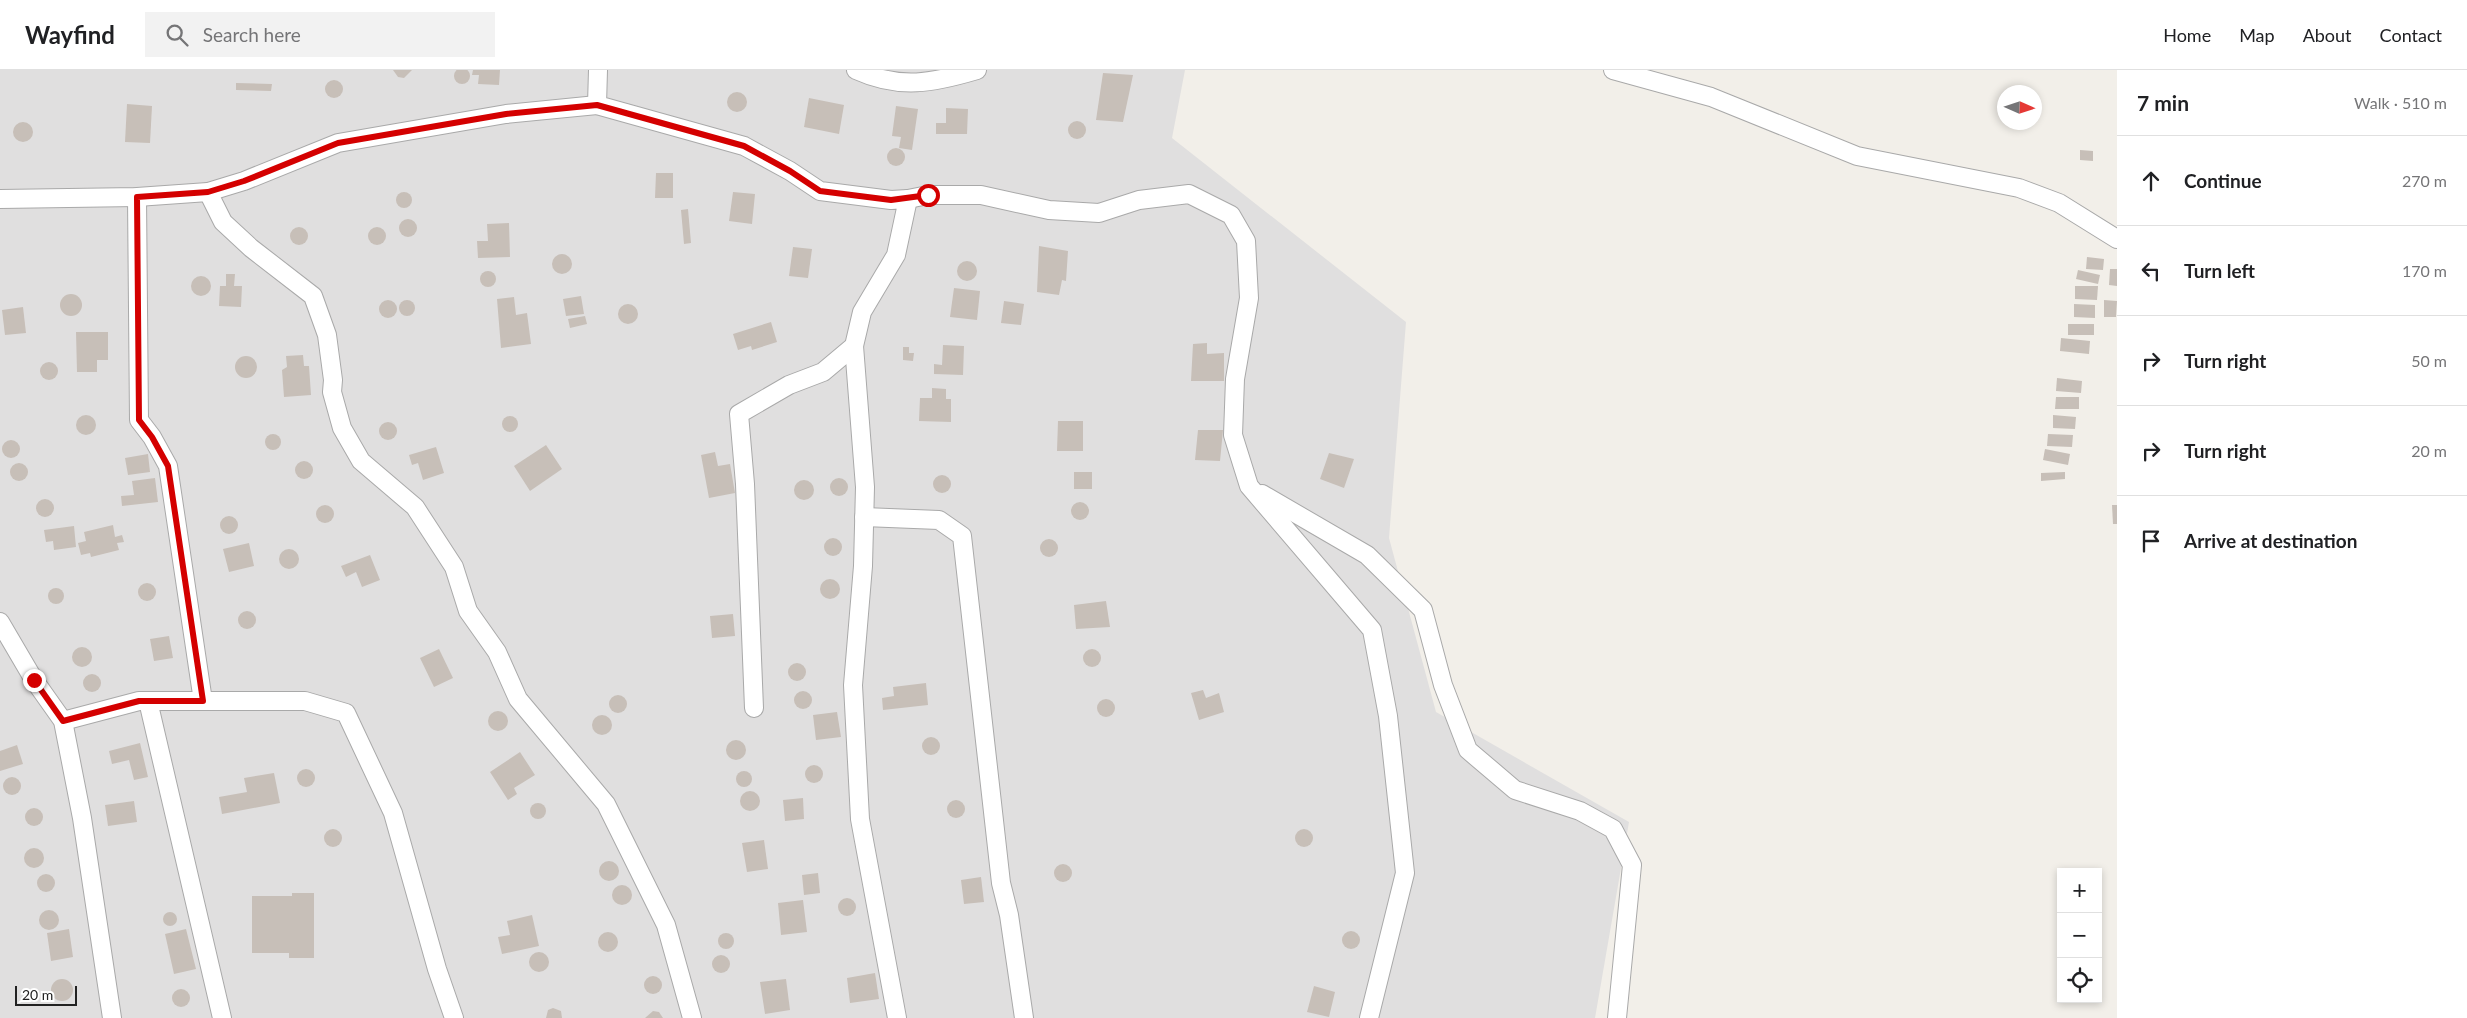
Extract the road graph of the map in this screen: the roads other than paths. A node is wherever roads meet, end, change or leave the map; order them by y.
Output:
1 (598, 70) edge
2 (856, 70) edge
3 (977, 70) edge
4 (1613, 70) edge
5 (945, 75) edge
6 (597, 105) junction
7 (208, 192) junction
8 (137, 197) junction
9 (0, 199) edge
10 (908, 199) junction
11 (2117, 239) edge
12 (854, 346) junction
13 (1249, 486) junction
14 (864, 517) junction
15 (0, 622) edge
16 (148, 701) junction
17 (203, 701) junction
18 (754, 708) dead end
19 (63, 721) junction
20 (112, 1018) edge
21 (222, 1018) edge
22 (454, 1018) edge
23 (692, 1018) edge
24 (897, 1018) edge
25 (1024, 1018) edge
26 (1369, 1018) edge
27 (1617, 1018) edge

1 - 6 street
2 - 5 street
3 - 5 street
4 - 11 street
6 - 7 street
6 - 10 street
7 - 8 street
7 - 23 street
8 - 9 street
8 - 17 street
10 - 12 street
10 - 13 street
12 - 14 street
12 - 18 street
13 - 26 street
13 - 27 street
14 - 24 street
14 - 25 street
15 - 19 street
16 - 17 street
16 - 19 street
16 - 21 street
17 - 22 street
19 - 20 street

